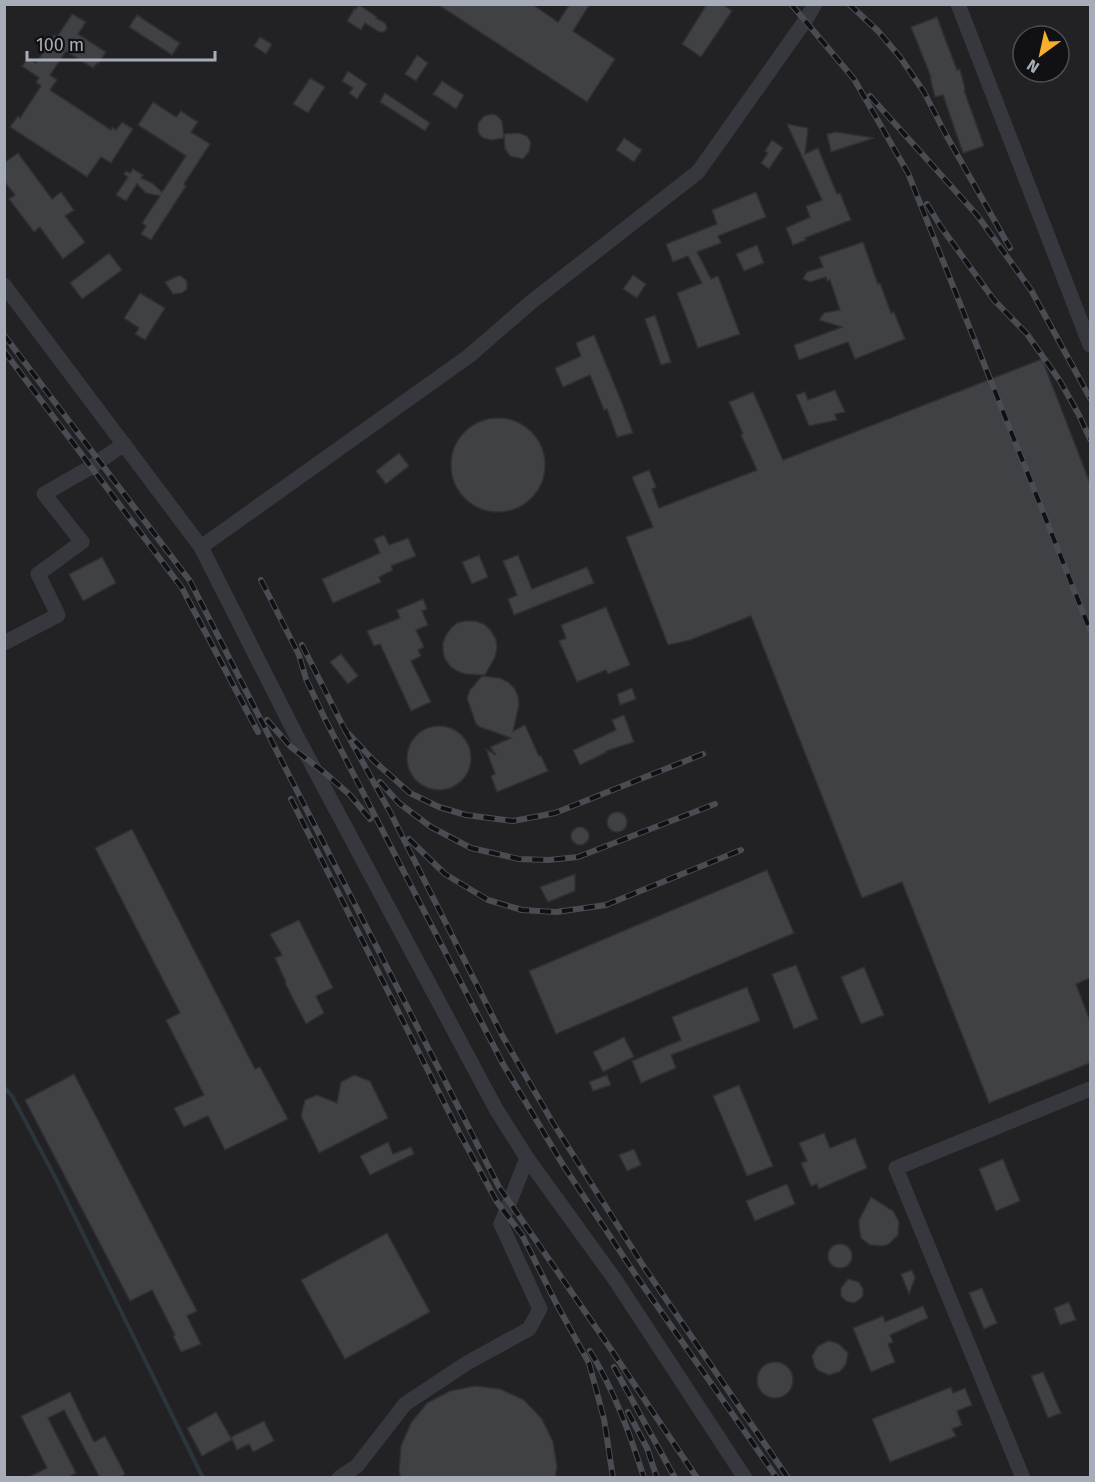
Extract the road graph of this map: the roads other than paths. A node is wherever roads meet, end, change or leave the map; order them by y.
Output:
1 (815, 4) edge
2 (958, 4) edge
3 (4, 285) edge
4 (1090, 345) edge
5 (124, 444) junction
6 (201, 547) junction
7 (4, 643) edge
8 (1090, 1089) edge
9 (527, 1158) junction
10 (339, 1478) edge
11 (746, 1478) edge
12 (1023, 1478) edge

1 - 6 lane
2 - 4 lane
3 - 5 lane
5 - 6 lane
5 - 7 lane
6 - 9 lane
8 - 12 lane
9 - 10 lane
9 - 11 lane

